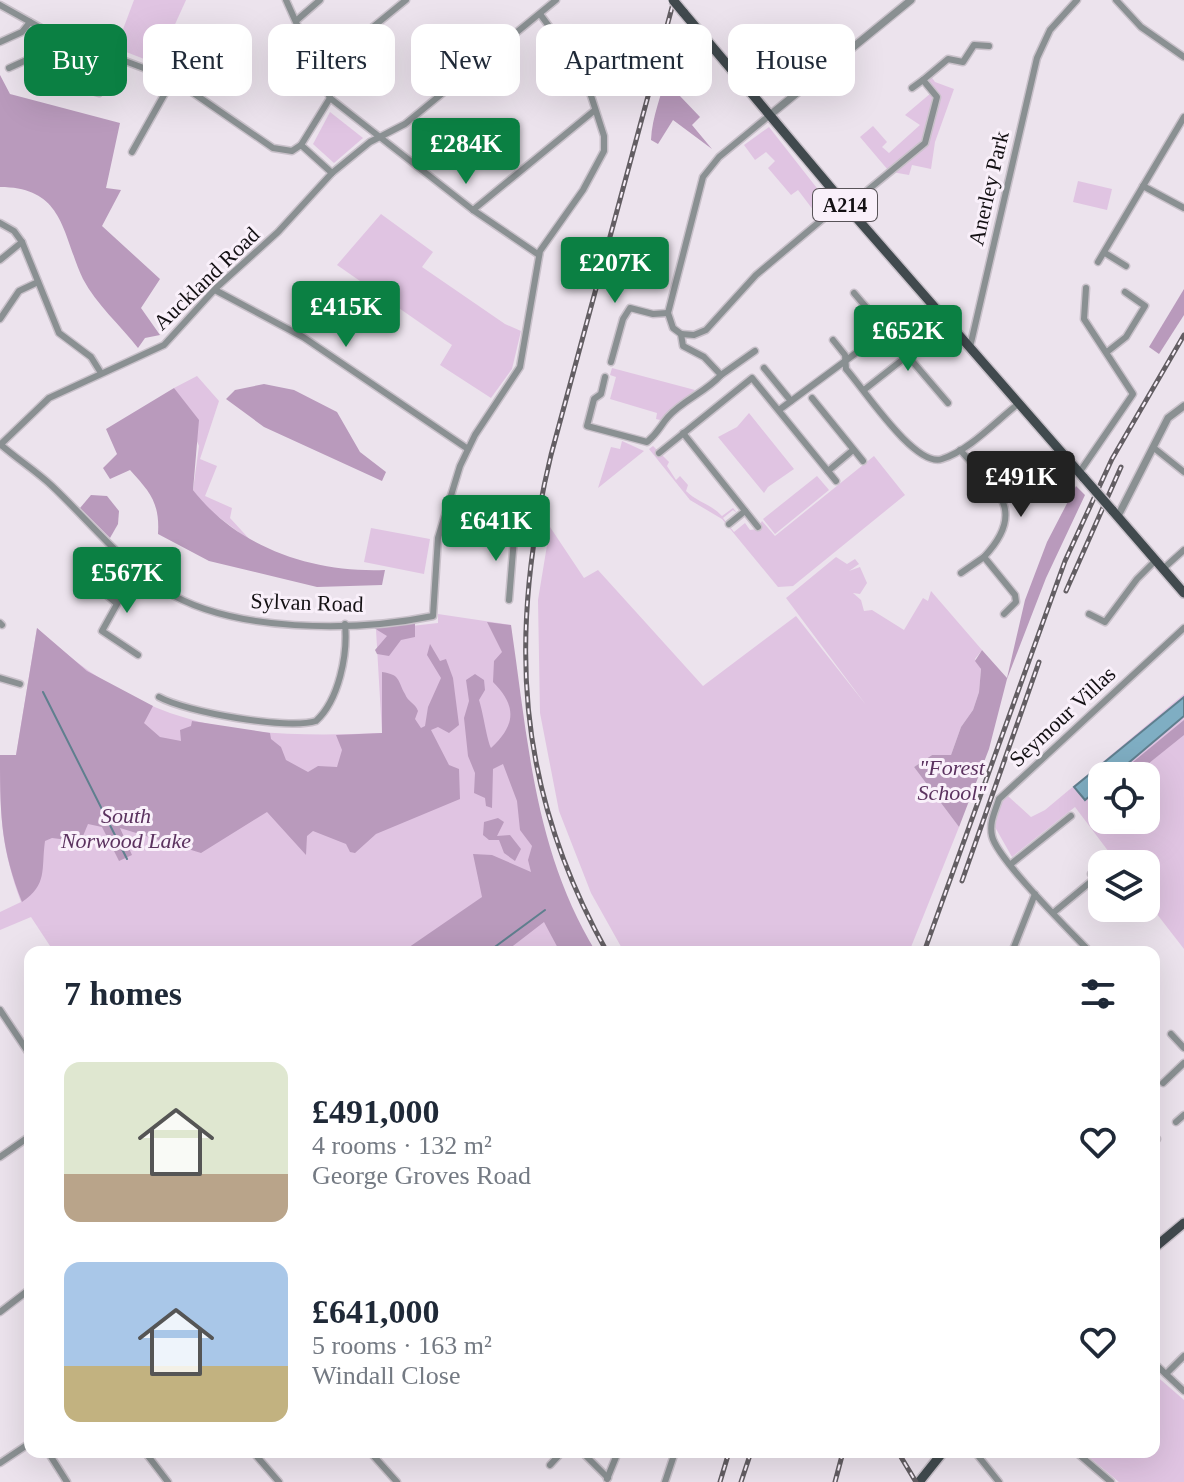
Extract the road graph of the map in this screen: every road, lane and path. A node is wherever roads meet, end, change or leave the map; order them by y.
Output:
1 (286, 0) edge
2 (320, 0) edge
3 (406, 0) edge
4 (556, 0) edge
5 (673, 0) edge
6 (911, 0) edge
7 (1077, 0) edge
8 (1116, 0) edge
9 (0, 5) edge
10 (540, 14) junction
11 (297, 20) junction
12 (30, 22) junction
13 (34, 24) edge
14 (299, 24) edge
15 (377, 24) edge
16 (0, 42) edge
17 (989, 46) dead end
18 (1184, 57) edge
19 (24, 61) edge
20 (9, 68) dead end
21 (923, 80) junction
22 (912, 88) dead end
23 (163, 96) edge
24 (200, 96) edge
25 (330, 98) joint
26 (595, 110) junction
27 (770, 115) junction
28 (1184, 117) edge
29 (380, 139) junction
30 (301, 145) junction
31 (132, 152) dead end
32 (332, 173) junction
33 (1143, 186) junction
34 (868, 190) dead end
35 (859, 196) dead end
36 (845, 204) junction
37 (1184, 208) edge
38 (473, 210) junction
39 (0, 223) edge
40 (22, 242) junction
41 (1105, 253) junction
42 (539, 255) junction
43 (0, 260) edge
44 (1098, 262) dead end
45 (1126, 266) dead end
46 (38, 282) junction
47 (1086, 288) dead end
48 (215, 290) junction
49 (1125, 292) dead end
50 (854, 293) dead end
51 (668, 313) junction
52 (0, 319) edge
53 (681, 334) junction
54 (935, 334) dead end
55 (833, 340) dead end
56 (970, 348) junction
57 (755, 351) dead end
58 (1107, 352) junction
59 (856, 353) dead end
60 (905, 356) junction
61 (611, 362) dead end
62 (844, 362) junction
63 (764, 368) dead end
64 (101, 373) junction
65 (721, 375) junction
66 (605, 377) dead end
67 (864, 390) junction
68 (812, 398) dead end
69 (791, 401) junction
70 (948, 403) dead end
71 (1018, 404) junction
72 (1184, 406) edge
73 (779, 410) junction
74 (711, 411) junction
75 (717, 419) dead end
76 (683, 433) junction
77 (803, 441) junction
78 (0, 444) edge
79 (796, 447) dead end
80 (1154, 448) junction
81 (468, 449) junction
82 (853, 450) junction
83 (960, 450) junction
84 (659, 453) dead end
85 (863, 461) dead end
86 (828, 471) junction
87 (1184, 472) edge
88 (1082, 476) junction
89 (836, 481) dead end
90 (448, 499) junction
91 (458, 504) tunnel mouth
92 (474, 510) tunnel mouth
93 (745, 511) junction
94 (1115, 513) junction
95 (729, 524) dead end
96 (758, 527) dead end
97 (1184, 550) edge
98 (984, 557) junction
99 (1160, 564) junction
100 (136, 570) junction
101 (961, 573) dead end
102 (84, 576) dead end
103 (500, 587) dead end
104 (510, 587) junction
105 (1184, 593) edge
106 (509, 600) dead end
107 (116, 603) junction
108 (1004, 614) dead end
109 (1089, 614) dead end
110 (345, 624) junction
111 (1184, 628) edge
112 (138, 655) dead end
113 (0, 678) edge
114 (20, 684) dead end
115 (159, 697) dead end
116 (1071, 816) dead end
117 (1011, 864) junction
118 (1088, 885) edge
119 (1035, 894) junction
120 (1053, 913) junction
121 (1014, 946) edge
122 (1084, 946) edge
123 (0, 1010) edge
124 (1171, 1034) dead end
125 (24, 1046) edge
126 (1184, 1048) edge
127 (1184, 1063) edge
128 (1163, 1083) dead end
129 (1184, 1115) edge
130 (1176, 1122) dead end
131 (24, 1140) edge
132 (0, 1157) edge
133 (1184, 1223) edge
134 (1160, 1243) edge
135 (24, 1294) edge
136 (0, 1312) edge
137 (1184, 1356) edge
138 (1160, 1368) edge
139 (1166, 1374) junction
140 (1184, 1391) edge
141 (24, 1447) edge
142 (52, 1458) edge
143 (150, 1458) edge
144 (258, 1458) edge
145 (375, 1458) edge
146 (556, 1458) edge
147 (587, 1458) edge
148 (616, 1458) edge
149 (673, 1458) edge
150 (938, 1458) edge
151 (980, 1458) edge
152 (1083, 1458) edge
153 (0, 1463) edge
154 (550, 1465) dead end
155 (607, 1480) edge
156 (67, 1482) edge
157 (168, 1482) edge
158 (279, 1482) edge
159 (397, 1482) edge
160 (665, 1482) edge
161 (919, 1482) edge
162 (999, 1482) edge
163 (1111, 1482) edge

1 - 11 street
2 - 11 street
3 - 15 street
4 - 10 street, Auckland Road
5 - 27 main road, A214, bridge
6 - 27 street
7 - 56 street, Anerley Park
8 - 18 street
9 - 12 street
10 - 26 street
10 - 29 street, Auckland Road
11 - 14 street
12 - 13 street
12 - 16 street
17 - 21 street
19 - 20 street
21 - 22 street
21 - 34 street
23 - 31 street
24 - 30 street
25 - 29 street
25 - 30 street
26 - 38 street
26 - 42 street
27 - 36 main road, A214
27 - 51 street
28 - 33 street
29 - 32 street, Auckland Road
29 - 38 street
30 - 32 street
32 - 48 street, Auckland Road
33 - 37 street
33 - 41 street
35 - 36 street
36 - 53 street
36 - 56 main road, A214
38 - 42 street
39 - 40 street
40 - 43 street
40 - 46 street
41 - 44 street
41 - 45 street
42 - 81 street
46 - 52 street
46 - 64 street
47 - 58 street
48 - 64 street, Auckland Road
48 - 81 street
49 - 58 street
50 - 60 street
51 - 53 street
51 - 61 street
53 - 65 street
54 - 60 street
55 - 62 street
56 - 71 main road, A214
57 - 65 street
58 - 88 street
59 - 62 street
60 - 67 street
60 - 70 street
62 - 67 street
62 - 69 street
63 - 69 street
64 - 78 street, Auckland Road
65 - 66 street
67 - 83 street
68 - 82 street
69 - 73 street
71 - 83 street
71 - 88 main road, A214
72 - 80 street
73 - 74 street
73 - 77 street
74 - 75 street
74 - 76 street
76 - 84 street
76 - 93 street
77 - 79 street
77 - 86 street
78 - 100 street, Sylvan Road
80 - 87 street
80 - 94 street
81 - 90 street
82 - 85 street
82 - 86 street
83 - 98 street
86 - 89 street
88 - 94 main road, A214, bridge
90 - 91 street
90 - 110 street, Sylvan Road
92 - 104 street
93 - 95 street
93 - 96 street
94 - 99 main road, A214
97 - 99 street
98 - 101 street
98 - 108 street
99 - 105 main road, A214
99 - 109 street
100 - 107 street
100 - 110 street, Sylvan Road
102 - 107 street
103 - 104 street
104 - 106 street
107 - 112 street
110 - 115 street
111 - 117 street, Seymour Villas
113 - 114 street
116 - 117 street
117 - 119 street, Seymour Villas
118 - 120 street
119 - 120 street, Seymour Villas
119 - 121 street
120 - 122 street, Seymour Villas
123 - 125 street
124 - 126 street
127 - 128 street
129 - 130 street
131 - 132 street
133 - 134 main road
135 - 136 street
137 - 139 street
138 - 139 street
139 - 140 street
141 - 153 street
142 - 156 street
143 - 157 street
144 - 158 street
145 - 159 street
146 - 154 street
147 - 155 street
148 - 155 street
149 - 160 street
150 - 161 main road
151 - 162 street
152 - 163 street

